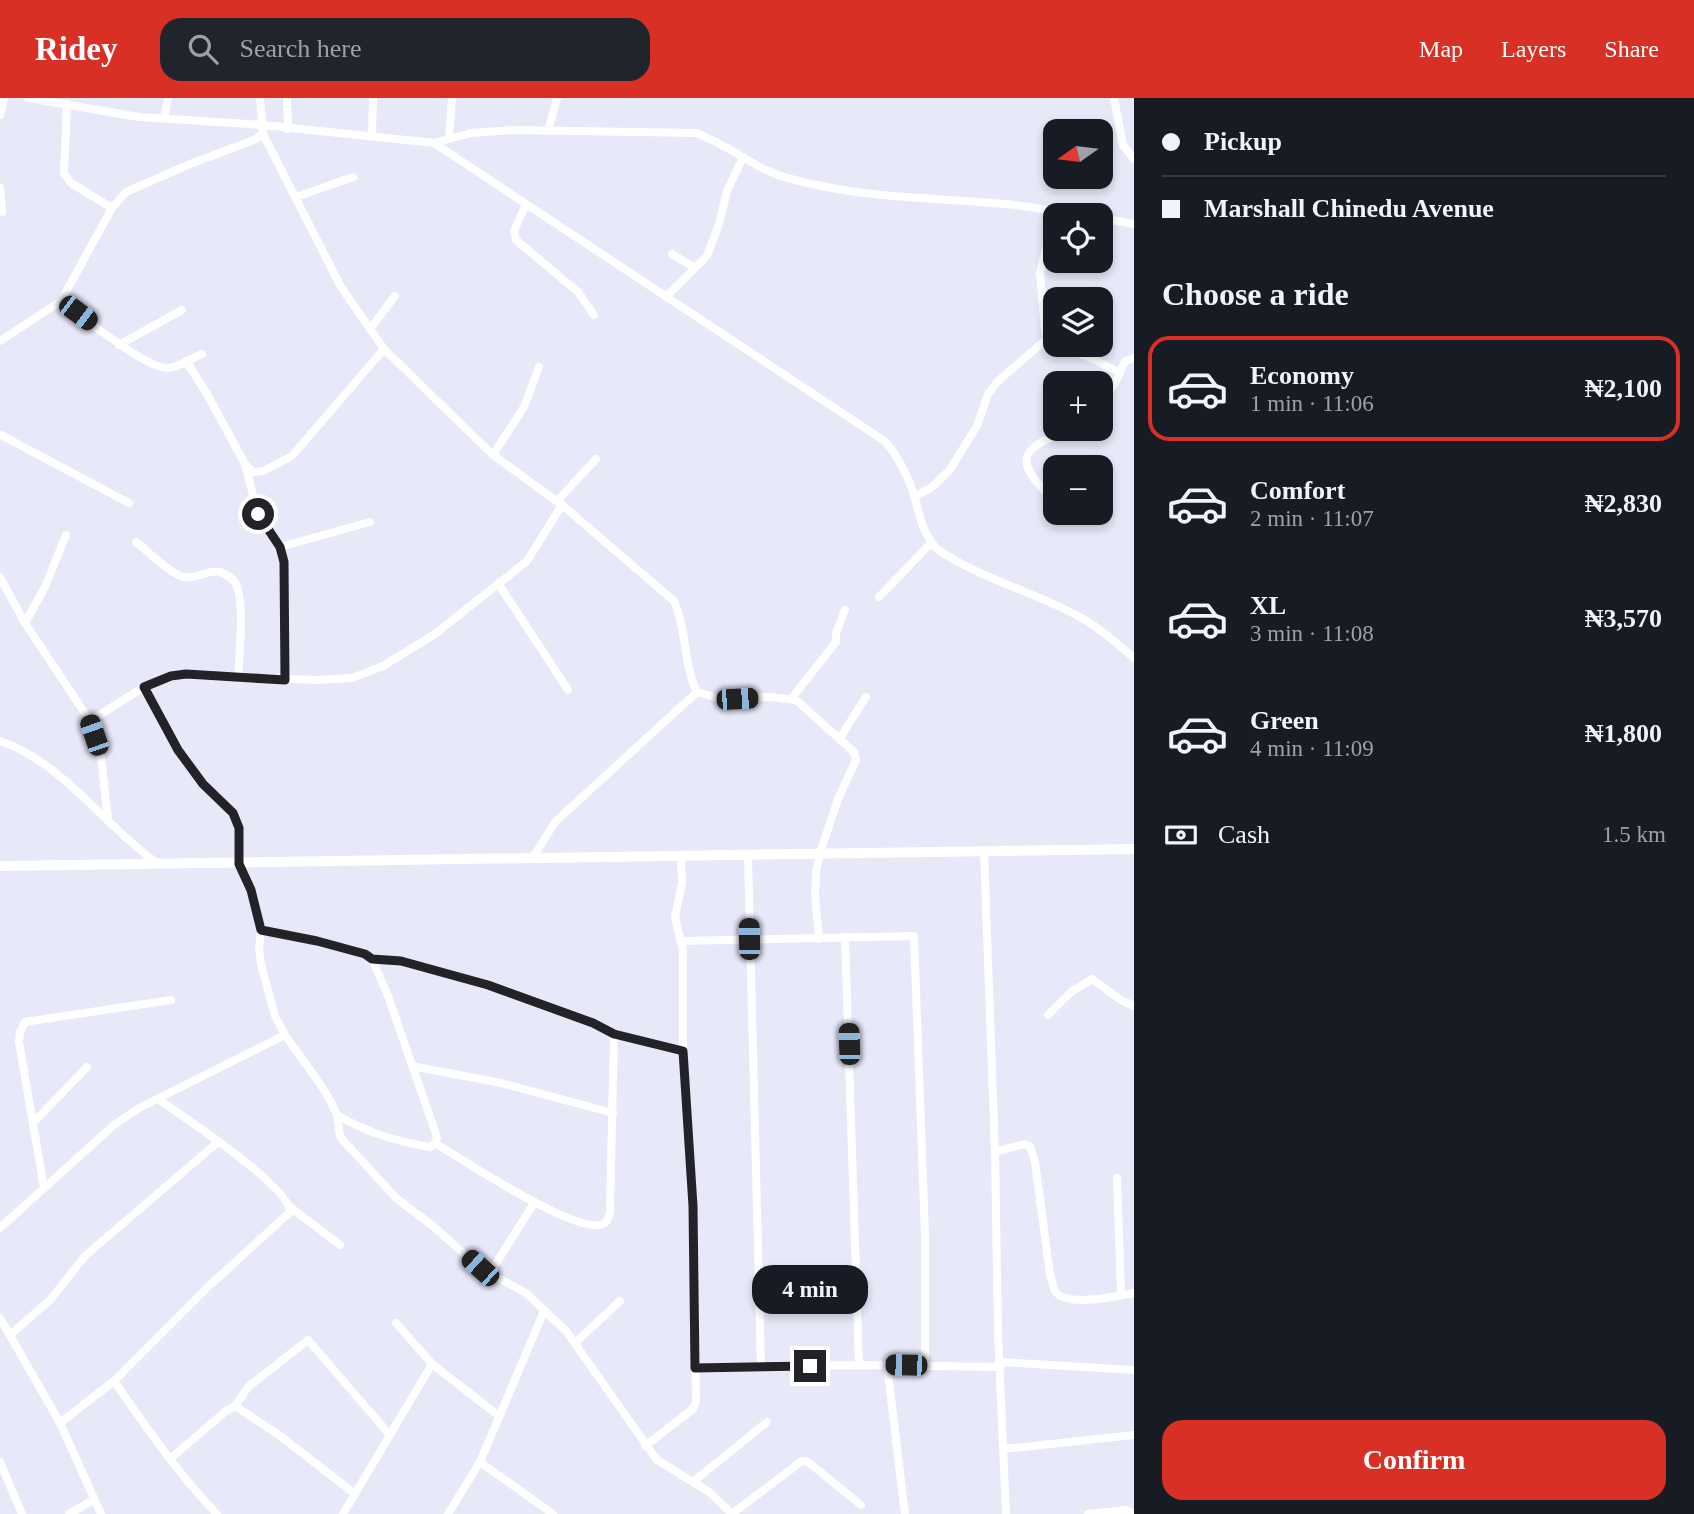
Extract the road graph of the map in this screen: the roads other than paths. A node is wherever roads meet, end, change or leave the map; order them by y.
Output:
1 (4, 98) edge
2 (28, 98) edge
3 (168, 98) edge
4 (260, 98) edge
5 (287, 98) edge
6 (373, 98) edge
7 (452, 98) edge
8 (557, 98) edge
9 (1114, 98) edge
10 (82, 102) edge
11 (67, 104) junction
12 (0, 115) edge
13 (163, 118) junction
14 (288, 129) junction
15 (263, 130) junction
16 (548, 131) junction
17 (372, 137) junction
18 (449, 138) junction
19 (434, 143) junction
20 (743, 157) junction
21 (1134, 159) edge
22 (353, 177) dead end
23 (0, 188) edge
24 (296, 197) junction
25 (526, 204) junction
26 (112, 208) junction
27 (1043, 210) edge
28 (2, 212) dead end
29 (1113, 220) edge
30 (1134, 224) edge
31 (672, 254) dead end
32 (1043, 260) edge
33 (695, 268) junction
34 (395, 296) dead end
35 (666, 297) junction
36 (61, 301) junction
37 (1043, 308) edge
38 (182, 310) dead end
39 (594, 315) dead end
40 (370, 329) junction
41 (0, 341) edge
42 (120, 345) junction
43 (384, 349) junction
44 (1043, 350) edge
45 (202, 354) dead end
46 (1088, 357) edge
47 (1134, 358) edge
48 (186, 361) junction
49 (539, 367) dead end
50 (1119, 373) junction
51 (1113, 383) edge
52 (0, 429) edge
53 (0, 436) edge
54 (1046, 441) edge
55 (493, 455) junction
56 (596, 459) dead end
57 (245, 464) junction
58 (1043, 489) edge
59 (914, 497) junction
60 (130, 503) dead end
61 (559, 503) junction
62 (370, 522) dead end
63 (66, 535) dead end
64 (136, 542) dead end
65 (931, 543) junction
66 (280, 547) junction
67 (0, 577) edge
68 (498, 583) junction
69 (879, 597) dead end
70 (845, 610) dead end
71 (25, 623) junction
72 (1134, 658) edge
73 (238, 677) junction
74 (285, 680) junction
75 (144, 687) junction
76 (568, 690) dead end
77 (697, 692) junction
78 (866, 697) dead end
79 (791, 699) junction
80 (90, 721) junction
81 (840, 738) junction
82 (0, 741) edge
83 (108, 818) junction
84 (1134, 849) edge
85 (984, 852) junction
86 (820, 853) junction
87 (748, 855) junction
88 (681, 857) junction
89 (532, 859) junction
90 (239, 864) junction
91 (159, 865) junction
92 (0, 866) edge
93 (261, 930) junction
94 (845, 937) junction
95 (749, 939) junction
96 (819, 939) junction
97 (681, 941) junction
98 (372, 959) junction
99 (171, 1000) dead end
100 (1134, 1006) edge
101 (1048, 1015) dead end
102 (614, 1034) junction
103 (285, 1035) junction
104 (683, 1051) junction
105 (412, 1066) junction
106 (88, 1067) dead end
107 (158, 1099) junction
108 (612, 1112) junction
109 (337, 1115) junction
110 (33, 1123) junction
111 (218, 1142) junction
112 (435, 1143) junction
113 (995, 1152) junction
114 (1117, 1178) dead end
115 (44, 1188) junction
116 (534, 1203) junction
117 (290, 1207) junction
118 (0, 1228) edge
119 (340, 1245) dead end
120 (491, 1273) junction
121 (1134, 1293) edge
122 (1121, 1295) junction
123 (620, 1301) dead end
124 (544, 1311) junction
125 (0, 1318) edge
126 (396, 1323) dead end
127 (10, 1335) junction
128 (575, 1343) junction
129 (432, 1364) junction
130 (1001, 1364) junction
131 (859, 1365) junction
132 (887, 1365) junction
133 (925, 1365) junction
134 (761, 1367) junction
135 (695, 1368) junction
136 (1134, 1370) edge
137 (114, 1381) junction
138 (235, 1406) junction
139 (499, 1416) junction
140 (767, 1422) dead end
141 (60, 1423) junction
142 (390, 1434) junction
143 (1134, 1435) edge
144 (645, 1446) junction
145 (1004, 1449) junction
146 (170, 1459) junction
147 (0, 1462) edge
148 (480, 1462) junction
149 (693, 1482) junction
150 (355, 1494) junction
151 (93, 1500) junction
152 (861, 1505) dead end
153 (548, 1512) edge
154 (22, 1514) edge
155 (69, 1514) edge
156 (101, 1514) edge
157 (217, 1514) edge
158 (343, 1514) edge
159 (447, 1514) edge
160 (732, 1514) edge
161 (905, 1514) edge
162 (1006, 1514) edge
163 (1088, 1514) edge
164 (1133, 1514) edge

1 - 12 street
2 - 11 street
3 - 13 street
4 - 15 street
5 - 14 street
6 - 17 street
7 - 18 street
8 - 16 street
9 - 21 street
10 - 11 street
10 - 13 street
11 - 26 street
13 - 15 street
14 - 15 street
14 - 17 street
15 - 24 street
15 - 26 street
16 - 18 street
16 - 20 street
17 - 19 street
18 - 19 street
19 - 25 street
20 - 27 street
20 - 33 street
22 - 24 street
23 - 28 street
24 - 40 street
25 - 35 street
25 - 39 street
26 - 36 street
29 - 30 street
31 - 33 street
32 - 37 street
33 - 35 street
34 - 40 street
35 - 59 street
36 - 41 street
36 - 42 street
38 - 42 street
40 - 43 street
42 - 48 street
43 - 55 street
43 - 57 street
44 - 59 street
45 - 48 street
46 - 50 street
47 - 50 street
48 - 57 street
49 - 55 street
50 - 51 street
52 - 53 street
53 - 60 street
54 - 58 street
55 - 61 street
56 - 61 street
57 - 66 street
59 - 65 street
61 - 68 street
61 - 77 street
62 - 66 street
63 - 71 street
64 - 73 street
65 - 69 street
65 - 72 street
66 - 74 street
67 - 71 street
68 - 74 street
68 - 76 street
70 - 79 street
71 - 80 street
73 - 74 street
73 - 75 street
75 - 80 street
75 - 90 street
77 - 79 street
77 - 89 street
78 - 81 street
79 - 81 street
80 - 83 street
81 - 86 street
82 - 83 street
83 - 91 street
84 - 85 main road
85 - 86 main road
85 - 113 street
86 - 87 main road
86 - 96 street
87 - 88 main road
87 - 95 street
88 - 89 main road
88 - 97 street
89 - 90 main road
90 - 91 main road
90 - 93 street
91 - 92 main road
93 - 98 street
93 - 103 street
94 - 96 street
94 - 131 street
94 - 133 street
95 - 96 street
95 - 97 street
95 - 134 street
97 - 104 street
98 - 102 street
98 - 105 street
99 - 110 street
100 - 101 street
102 - 104 street
102 - 108 street
103 - 107 street
103 - 109 street
104 - 135 street
105 - 108 street
105 - 112 street
106 - 110 street
107 - 111 street
107 - 115 street
108 - 116 street
109 - 112 street
109 - 120 street
110 - 115 street
111 - 117 street
111 - 127 street
112 - 116 street
113 - 122 street
113 - 130 street
114 - 122 street
115 - 118 street
116 - 120 street
117 - 119 street
117 - 137 street
120 - 124 street
121 - 122 street
123 - 128 street
124 - 128 street
124 - 139 street
125 - 127 street
126 - 129 street
127 - 141 street
128 - 144 street
129 - 139 street
129 - 142 street
130 - 133 street
130 - 136 street
130 - 145 street
131 - 132 street
131 - 134 street
132 - 133 street
132 - 161 street
134 - 135 street
135 - 144 street
137 - 141 street
137 - 146 street
138 - 142 street
138 - 146 street
138 - 150 street
139 - 148 street
140 - 149 street
141 - 151 street
142 - 150 street
143 - 145 street
144 - 149 street
145 - 162 street
146 - 157 street
147 - 154 street
148 - 153 street
148 - 159 street
149 - 160 street
150 - 158 street
151 - 155 street
151 - 156 street
152 - 160 street
163 - 164 street

